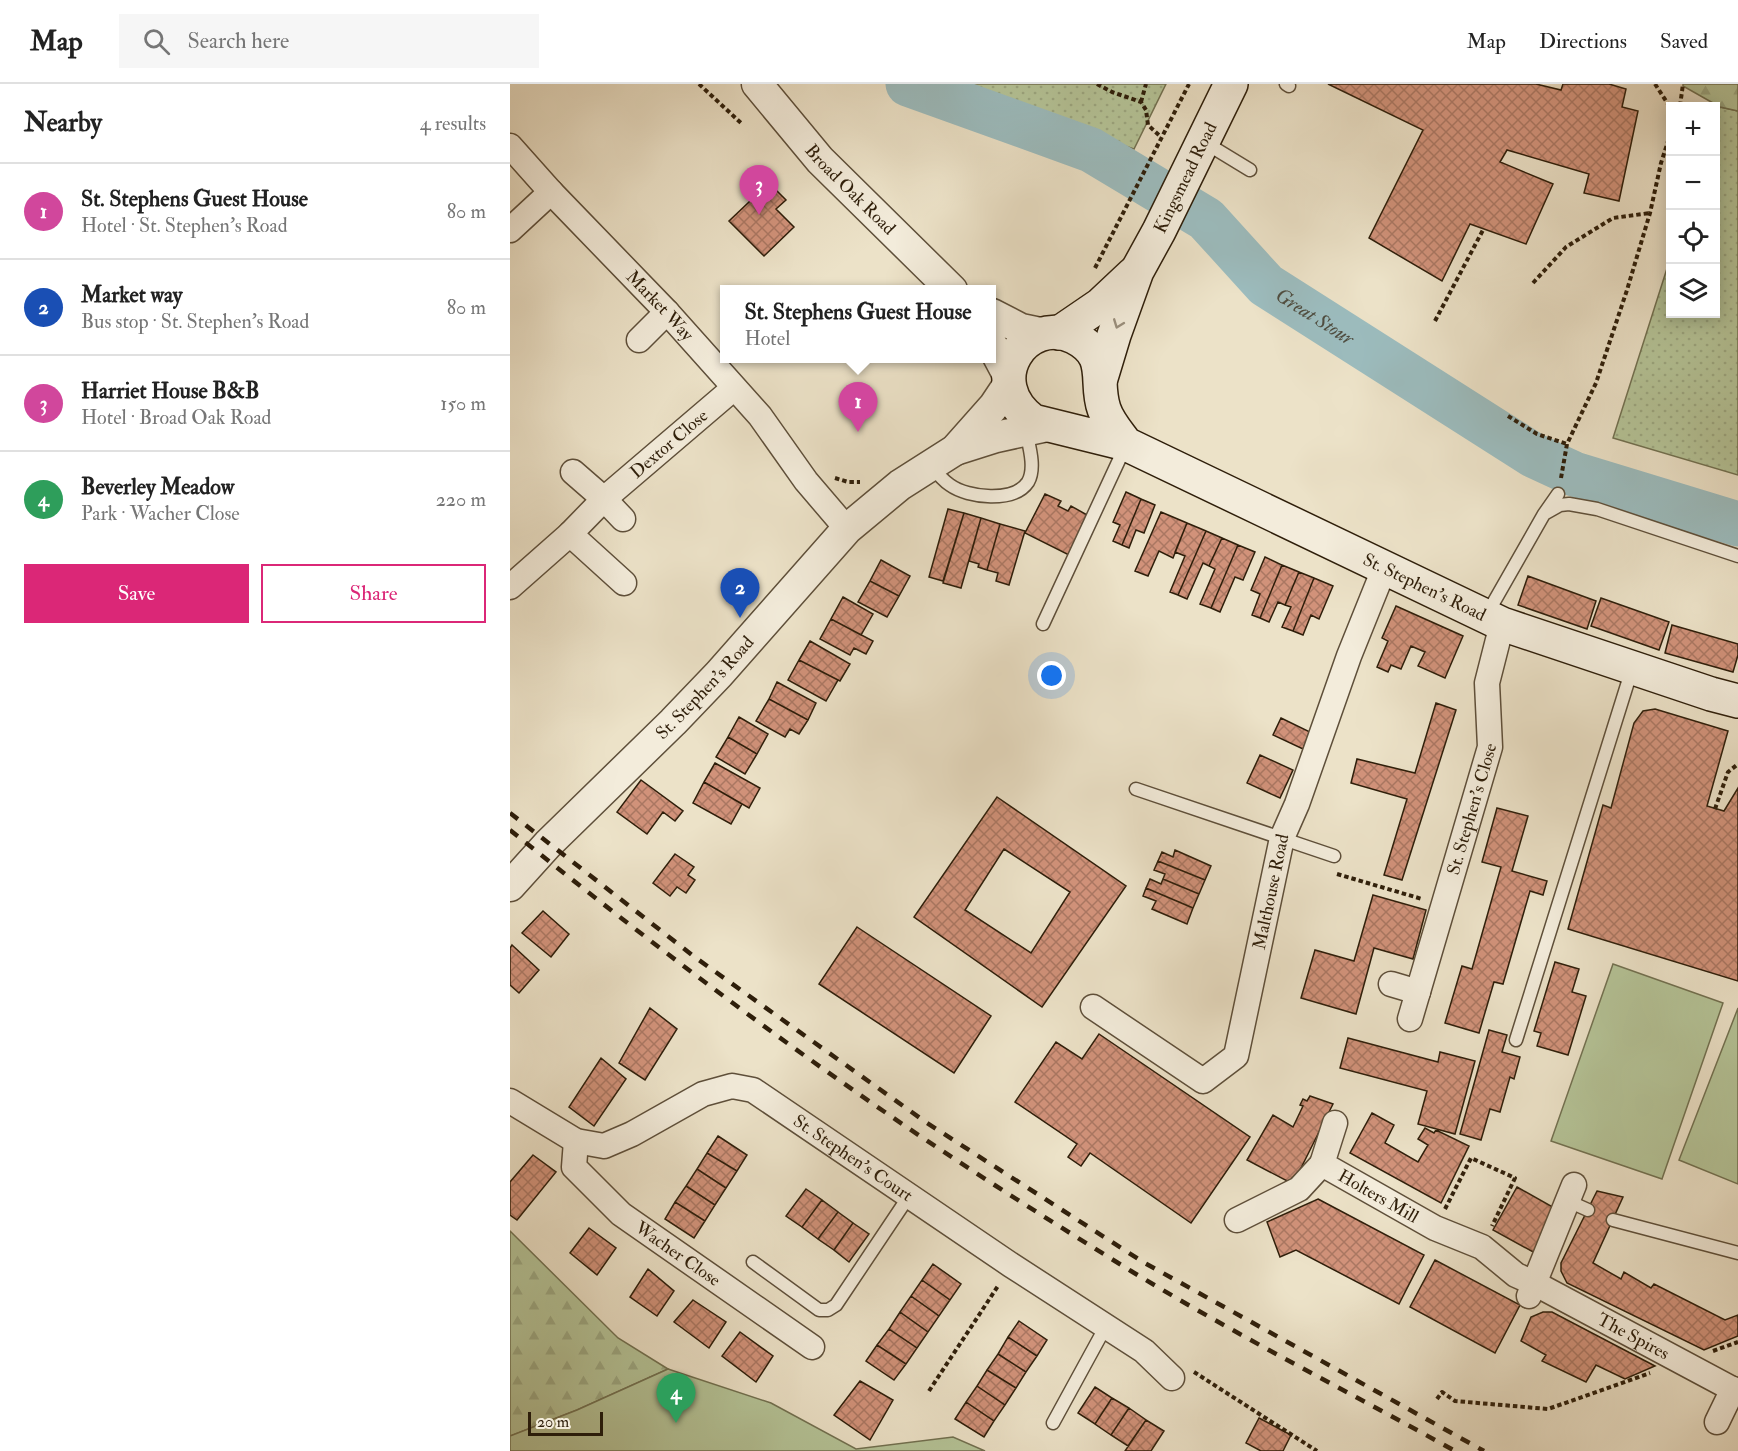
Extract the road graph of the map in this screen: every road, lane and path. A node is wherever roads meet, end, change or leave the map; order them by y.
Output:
1 (699, 84) edge
2 (757, 84) edge
3 (1097, 84) edge
4 (1146, 84) edge
5 (1189, 84) edge
6 (1231, 84) edge
7 (1654, 84) edge
8 (1683, 84) edge
9 (1141, 102) junction
10 (1667, 102) edge
11 (1681, 102) edge
12 (741, 123) dead end
13 (1161, 137) junction
14 (1203, 142) junction
15 (510, 146) edge
16 (1666, 148) edge
17 (1250, 170) dead end
18 (551, 192) junction
19 (1650, 213) junction
20 (510, 230) edge
21 (1483, 230) dead end
22 (1094, 271) dead end
23 (1137, 271) junction
24 (1533, 283) dead end
25 (948, 285) edge
26 (667, 312) junction
27 (996, 316) edge
28 (1435, 321) dead end
29 (1052, 333) junction
30 (639, 340) dead end
31 (996, 354) edge
32 (1008, 380) junction
33 (1101, 383) junction
34 (734, 388) junction
35 (1508, 416) dead end
36 (1043, 428) junction
37 (1126, 444) junction
38 (1567, 444) junction
39 (943, 457) junction
40 (573, 472) dead end
41 (831, 476) dead end
42 (872, 481) dead end
43 (1558, 494) joint
44 (604, 499) junction
45 (1544, 514) junction
46 (623, 519) dead end
47 (847, 529) junction
48 (570, 534) junction
49 (1738, 556) edge
50 (1384, 569) junction
51 (624, 583) dead end
52 (510, 587) edge
53 (1495, 620) junction
54 (1043, 624) dead end
55 (1633, 668) junction
56 (1738, 700) edge
57 (1738, 764) edge
58 (1136, 789) dead end
59 (1716, 809) dead end
60 (1282, 838) junction
61 (1334, 856) dead end
62 (1328, 871) dead end
63 (510, 886) edge
64 (1443, 906) junction
65 (1391, 984) dead end
66 (1418, 992) junction
67 (1093, 1007) dead end
68 (1410, 1019) dead end
69 (1516, 1040) dead end
70 (510, 1101) edge
71 (1335, 1123) dead end
72 (576, 1141) junction
73 (1322, 1164) junction
74 (909, 1196) junction
75 (1577, 1199) dead end
76 (1236, 1220) dead end
77 (1612, 1220) dead end
78 (1436, 1228) junction
79 (1482, 1247) junction
80 (1738, 1253) edge
81 (753, 1262) dead end
82 (1011, 1265) junction
83 (1527, 1285) junction
84 (1106, 1326) junction
85 (812, 1347) dead end
86 (1683, 1362) junction
87 (1172, 1378) joint
88 (1735, 1390) edge
89 (929, 1391) dead end
90 (1437, 1399) dead end
91 (1717, 1422) dead end
92 (1053, 1423) dead end
93 (1317, 1451) edge

1 - 12 path
2 - 25 street, Broad Oak Road
3 - 9 path
4 - 9 path
5 - 13 path
6 - 14 main road, Kingsmead Road
7 - 10 path
8 - 11 path
9 - 13 path
13 - 22 path
14 - 17 lane
14 - 23 main road, Kingsmead Road
15 - 18 street, Market Way
16 - 19 path
18 - 20 street
18 - 26 street, Market Way
19 - 24 path
19 - 38 path
21 - 28 path
23 - 29 main road, Kingsmead Road
23 -> 33 main road, Kingsmead Road
26 - 30 street
26 - 34 street, Market Way
27 - 29 street
29 - 32 main road, St. Stephen's Road
29 - 33 main road
31 - 32 street
32 - 36 main road, St. Stephen's Road
32 - 39 street, St. Stephen's Road
33 - 36 main road, St. Stephen's Road
33 - 37 main road
34 - 44 street, Dextor Close
34 - 47 street, Market Way
35 - 38 path
36 - 37 main road, St. Stephen's Road
36 - 39 street, St. Stephen's Road
36 - 39 lane
37 - 50 main road, St. Stephen's Road
37 - 54 lane
38 - 43 path
39 - 47 street, St. Stephen's Road
40 - 44 street
41 - 42 path
43 - 45 lane
44 - 46 street
44 - 48 street, Dextor Close
45 - 49 lane
45 - 53 lane
47 - 63 street, St. Stephen's Road
48 - 51 street
48 - 52 street, Dextor Close
50 - 53 main road, St. Stephen's Road
50 - 60 street, Malthouse Road
53 - 55 main road, St. Stephen's Road
53 - 64 street, St. Stephen's Close
55 - 56 main road, St. Stephen's Road
55 - 69 lane
57 - 59 path
58 - 60 lane
60 - 61 lane
60 - 67 street, Malthouse Road
62 - 64 path
64 - 66 street, St. Stephen's Close
65 - 66 street
66 - 68 street, St. Stephen's Close
70 - 72 street, St. Stephen's Court
71 - 73 street, Holters Mill
72 - 74 street, St. Stephen's Court
72 - 85 street, Wacher Close
73 - 76 street, Holters Mill
73 - 78 street, Holters Mill
74 - 81 lane
74 - 82 street, St. Stephen's Court
75 - 83 street
77 - 80 lane
78 - 79 street, Holters Mill
78 - 79 path, Holters Mill
79 - 83 street, Holters Mill
82 - 84 street, St. Stephen's Court
82 - 89 path
83 - 86 street, The Spires
84 - 87 street, St. Stephen's Court
84 - 92 lane
86 - 88 street, The Spires
86 - 90 path
87 - 93 path
88 - 91 street, The Spires

